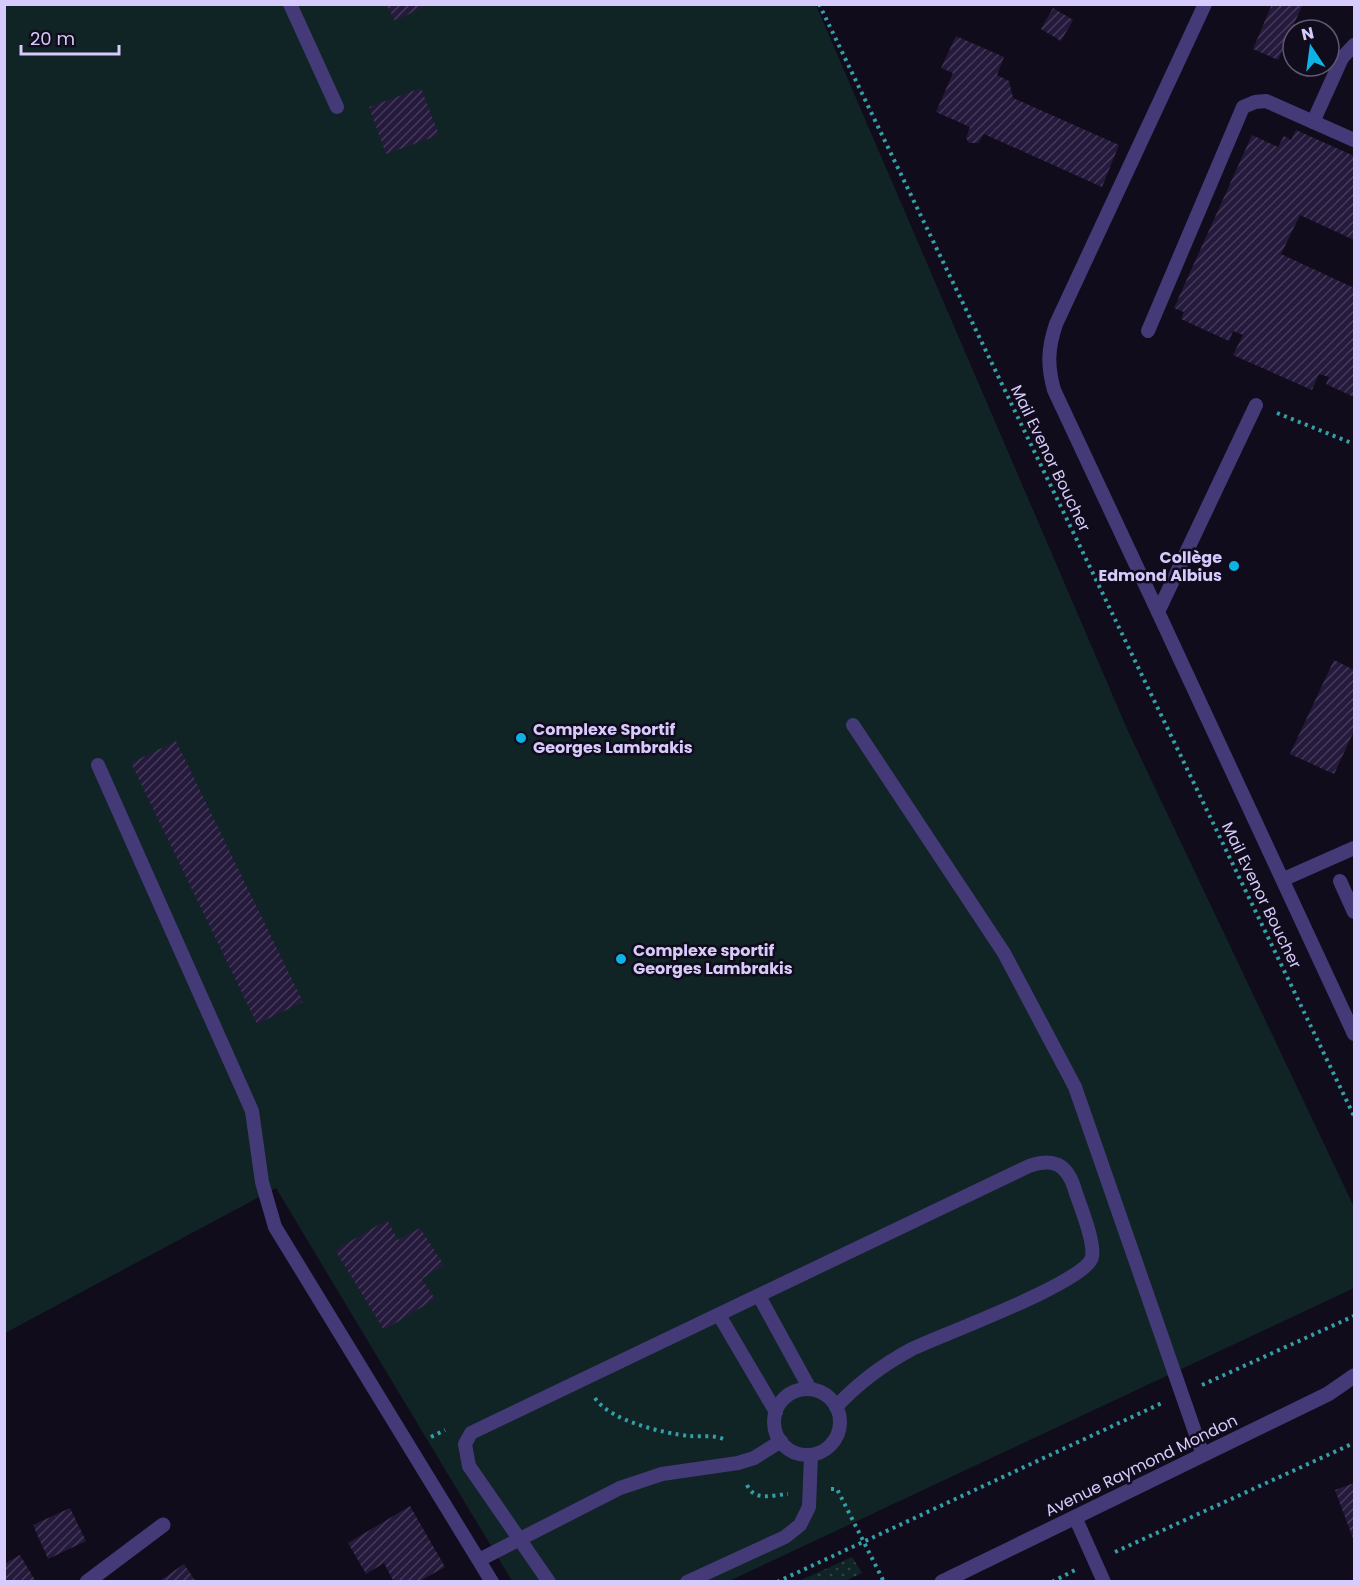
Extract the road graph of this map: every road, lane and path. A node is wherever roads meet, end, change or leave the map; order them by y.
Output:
1 (290, 4) edge
2 (819, 4) edge
3 (1205, 4) edge
4 (1354, 45) edge
5 (337, 106) dead end
6 (1313, 122) junction
7 (1354, 140) edge
8 (1148, 331) dead end
9 (1256, 405) joint
10 (1354, 444) edge
11 (1158, 612) junction
12 (853, 725) dead end
13 (98, 765) dead end
14 (1354, 848) edge
15 (1284, 879) junction
16 (1340, 881) dead end
17 (1354, 912) edge
18 (1354, 1034) edge
19 (1354, 1116) edge
20 (759, 1296) junction
21 (719, 1315) junction
22 (1354, 1316) edge
23 (1354, 1376) edge
24 (810, 1389) junction
25 (1182, 1394) junction
26 (836, 1407) junction
27 (776, 1412) junction
28 (781, 1441) junction
29 (1354, 1443) edge
30 (811, 1455) junction
31 (1203, 1455) junction
32 (1075, 1517) junction
33 (163, 1525) dead end
34 (518, 1538) junction
35 (479, 1560) junction
36 (1095, 1561) junction
37 (87, 1581) edge
38 (492, 1581) edge
39 (549, 1581) edge
40 (687, 1581) edge
41 (777, 1581) edge
42 (942, 1581) edge
43 (1052, 1581) edge
44 (1104, 1581) edge

1 - 5 lane
2 - 19 path, Mail Evenor Boucher
3 - 11 lane
4 - 6 lane
6 - 7 lane
6 - 8 lane
9 - 10 path
9 - 11 lane
11 - 15 lane
12 - 25 lane
13 - 35 lane
14 - 15 lane
15 - 18 lane
16 - 17 lane
20 - 21 lane
20 - 24 lane
20 - 26 lane
21 - 27 lane
21 - 34 lane
22 - 25 path
23 - 31 street, Avenue Raymond Mondon
24 - 26 lane
24 - 27 lane
25 - 31 lane
25 - 41 path
26 - 30 lane
27 - 28 lane
28 - 30 lane
28 - 34 lane
29 - 36 path
30 - 40 lane
31 - 32 street, Avenue Raymond Mondon
32 - 36 lane
32 - 42 street, Avenue Raymond Mondon
33 - 37 street
34 - 35 lane
34 - 39 lane
35 - 38 lane
36 - 43 path
36 - 44 lane

